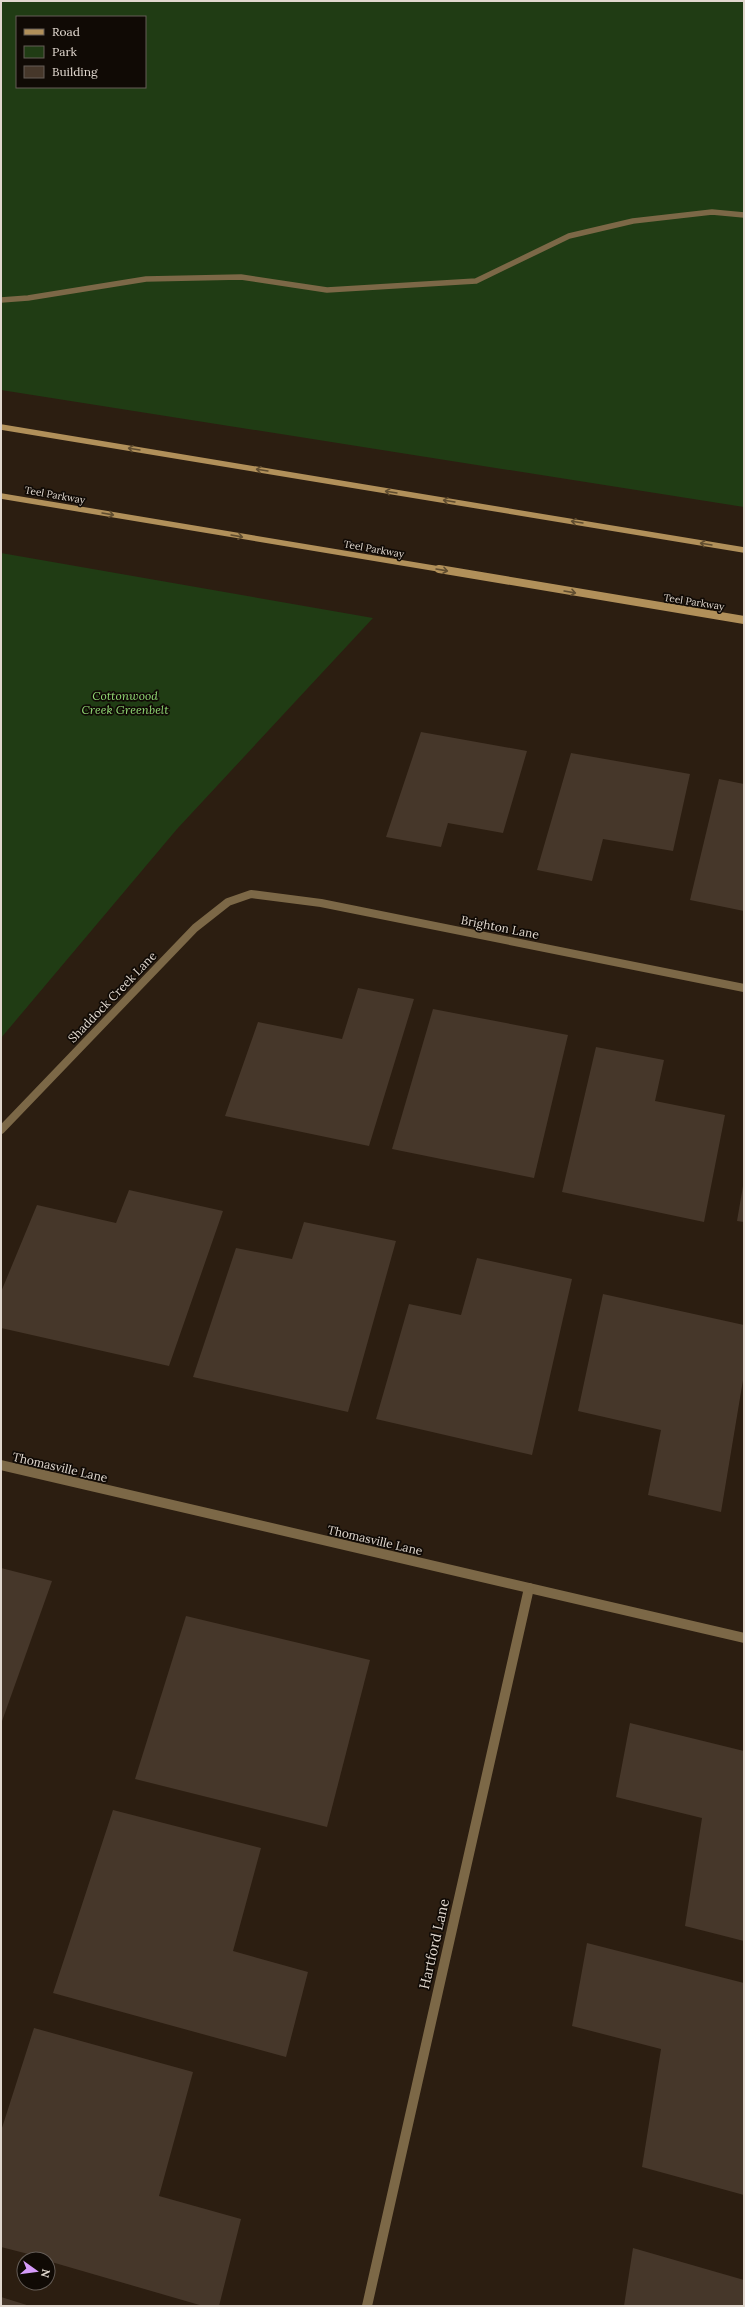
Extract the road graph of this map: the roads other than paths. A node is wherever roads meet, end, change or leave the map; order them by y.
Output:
1 (744, 215) edge
2 (1, 300) edge
3 (1, 427) edge
4 (1, 496) edge
5 (744, 550) edge
6 (744, 620) edge
7 (251, 894) joint
8 (744, 988) edge
9 (1, 1130) edge
10 (1, 1465) edge
11 (529, 1588) junction
12 (744, 1638) edge
13 (367, 2306) edge

1 - 2 street
5 -> 3 main road
4 -> 6 main road, Teel Parkway
7 - 8 street, Brighton Lane
7 - 9 street, Shaddock Creek Lane
10 - 11 street, Thomasville Lane
11 - 12 street, Thomasville Lane
11 - 13 street, Hartford Lane

